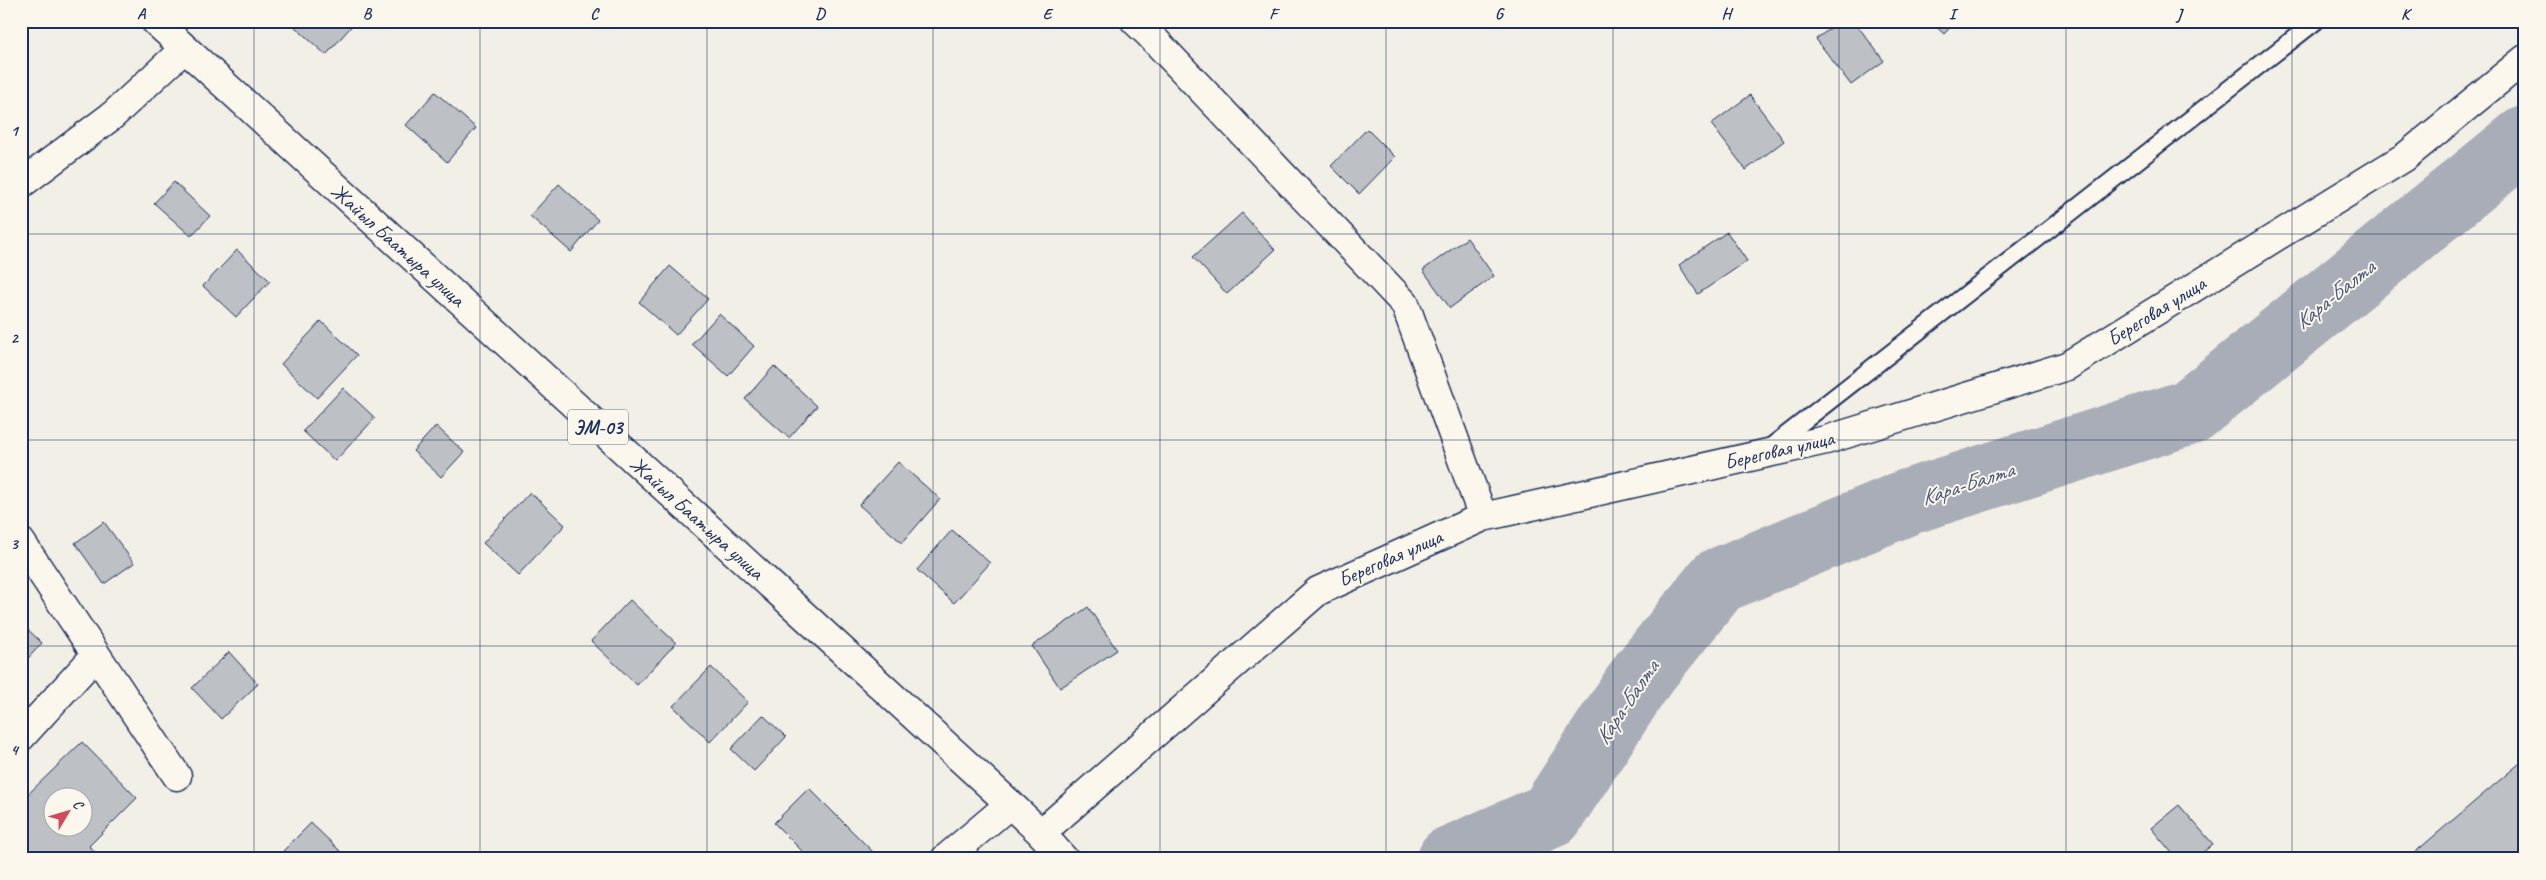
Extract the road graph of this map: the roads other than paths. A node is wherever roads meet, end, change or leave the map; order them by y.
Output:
1 (155, 21) edge
2 (1135, 21) edge
3 (2316, 21) edge
4 (184, 49) junction
5 (2525, 59) edge
6 (21, 184) edge
7 (1760, 455) junction
8 (1483, 517) junction
9 (21, 542) edge
10 (96, 655) junction
11 (21, 737) edge
12 (177, 776) dead end
13 (1010, 804) junction
14 (1041, 833) junction
15 (948, 855) edge
16 (1064, 859) edge
17 (1077, 859) edge

1 - 4 main road, Жайыл Баатыра улица / ЭМ-03
2 - 8 main road
3 - 7 lane
4 - 6 main road
4 - 13 main road, Жайыл Баатыра улица / ЭМ-03
5 - 7 main road, Береговая улица
7 - 8 main road, Береговая улица
8 - 14 main road, Береговая улица
9 - 10 main road
10 - 11 main road
10 - 12 main road
13 - 14 main road, Жайыл Баатыра улица / ЭМ-03
13 - 15 main road
14 - 16 main road, Жайыл Баатыра улица / ЭМ-03
14 - 17 main road, Жайыл Баатыра улица / ЭМ-03

